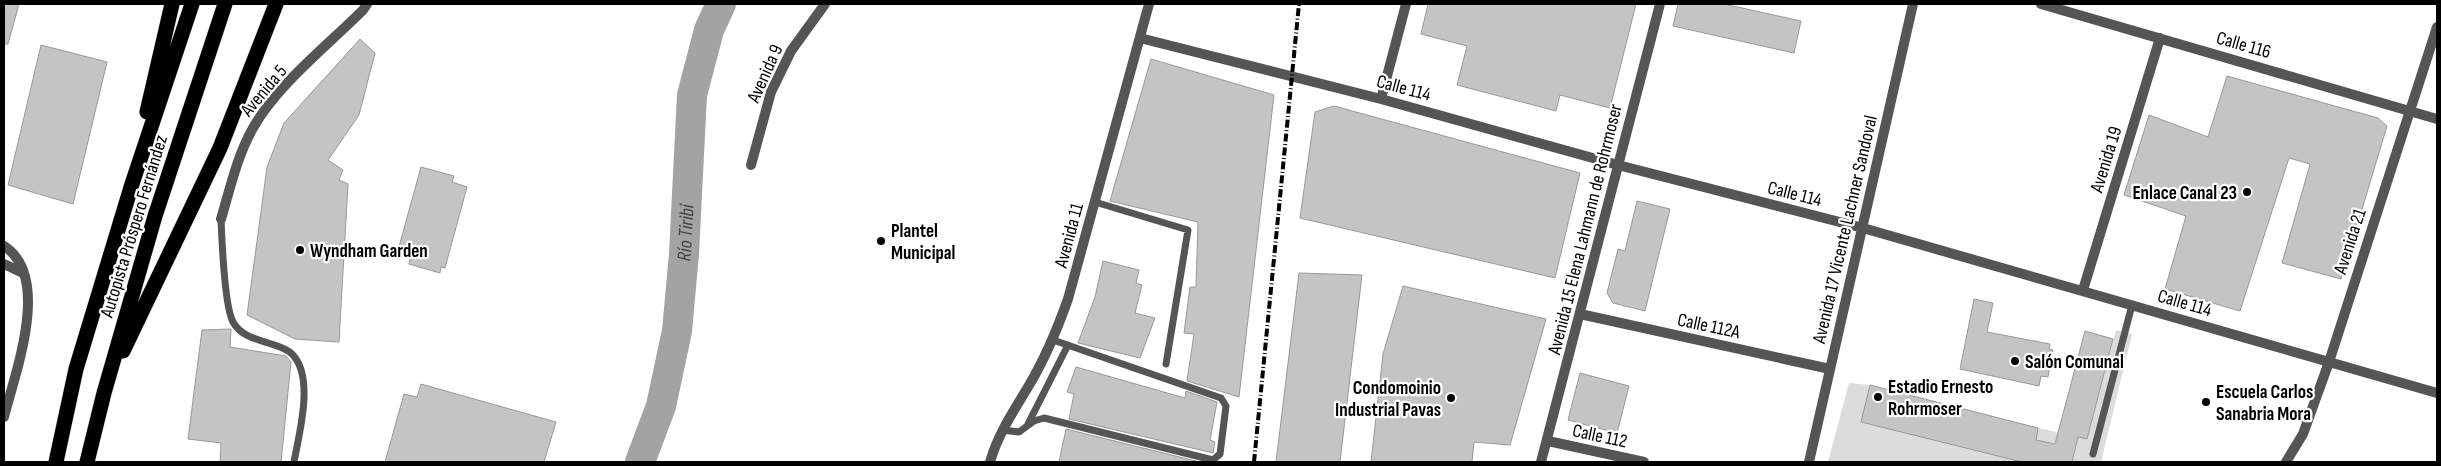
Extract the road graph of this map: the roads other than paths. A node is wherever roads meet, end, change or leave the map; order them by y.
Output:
1 (172, 4) edge
2 (192, 4) edge
3 (225, 4) edge
4 (276, 4) edge
5 (367, 4) edge
6 (825, 4) edge
7 (1149, 4) edge
8 (1406, 4) edge
9 (1660, 4) edge
10 (1913, 4) edge
11 (2041, 4) edge
12 (2437, 28) edge
13 (1140, 38) junction
14 (2160, 38) junction
15 (1381, 99) junction
16 (2409, 110) junction
17 (2437, 119) edge
18 (750, 165) dead end
19 (1618, 165) junction
20 (132, 184) junction
21 (1095, 202) junction
22 (221, 219) joint
23 (1863, 228) junction
24 (4, 246) edge
25 (4, 264) edge
26 (24, 273) junction
27 (2083, 290) junction
28 (2132, 304) junction
29 (1580, 314) junction
30 (1053, 340) junction
31 (1068, 345) junction
32 (2329, 362) junction
33 (1166, 364) dead end
34 (76, 369) junction
35 (1830, 369) junction
36 (104, 393) junction
37 (2437, 393) edge
38 (4, 417) edge
39 (1028, 424) junction
40 (1002, 430) junction
41 (1548, 441) junction
42 (2093, 454) dead end
43 (49, 462) edge
44 (56, 462) edge
45 (87, 462) edge
46 (294, 462) edge
47 (990, 462) edge
48 (1541, 462) edge
49 (1644, 462) edge
50 (1809, 462) edge
51 (2286, 462) edge

1 - 20 highway
2 - 20 highway, Autopista Próspero Fernández
3 - 36 highway, Autopista Próspero Fernández
4 - 36 highway
5 - 22 street, Avenida 5
6 - 18 street, Avenida 9
7 - 13 street, Avenida 11
8 - 15 street
9 - 19 street, Avenida 15 Elena Lahmann de Rohrmoser
10 - 23 street, Avenida 17 Vicente Lachner Sandoval
11 - 14 street, Calle 116
12 - 16 street, Avenida 21
13 - 15 street, Calle 114
13 - 21 street, Avenida 11
14 - 16 street, Calle 116
14 - 27 street, Avenida 19
15 - 19 street, Calle 114
16 - 17 street, Calle 116
16 - 32 street, Avenida 21
19 - 23 street, Calle 114
19 - 29 street, Avenida 15 Elena Lahmann de Rohrmoser
20 - 34 highway, Autopista Próspero Fernández
21 - 30 street, Avenida 11
21 - 33 lane
22 - 46 lane
23 - 27 street, Calle 114
23 - 35 street, Avenida 17 Vicente Lachner Sandoval
24 - 26 street
25 - 26 street
26 - 38 street
27 - 28 street, Calle 114
28 - 32 street, Calle 114
28 - 42 lane
29 - 35 street, Calle 112A
29 - 41 street, Avenida 15 Elena Lahmann de Rohrmoser
30 - 31 lane
30 - 40 street, Avenida 11
31 - 39 lane
31 - 39 lane
32 - 37 street, Calle 114
32 - 51 street, Avenida 21
34 - 43 highway
34 - 44 highway, Autopista Próspero Fernández
35 - 50 street, Avenida 17 Vicente Lachner Sandoval
36 - 45 highway, Autopista Próspero Fernández
39 - 40 lane
40 - 47 street, Avenida 11
41 - 48 street, Avenida 15 Elena Lahmann de Rohrmoser
41 - 49 street, Calle 112

